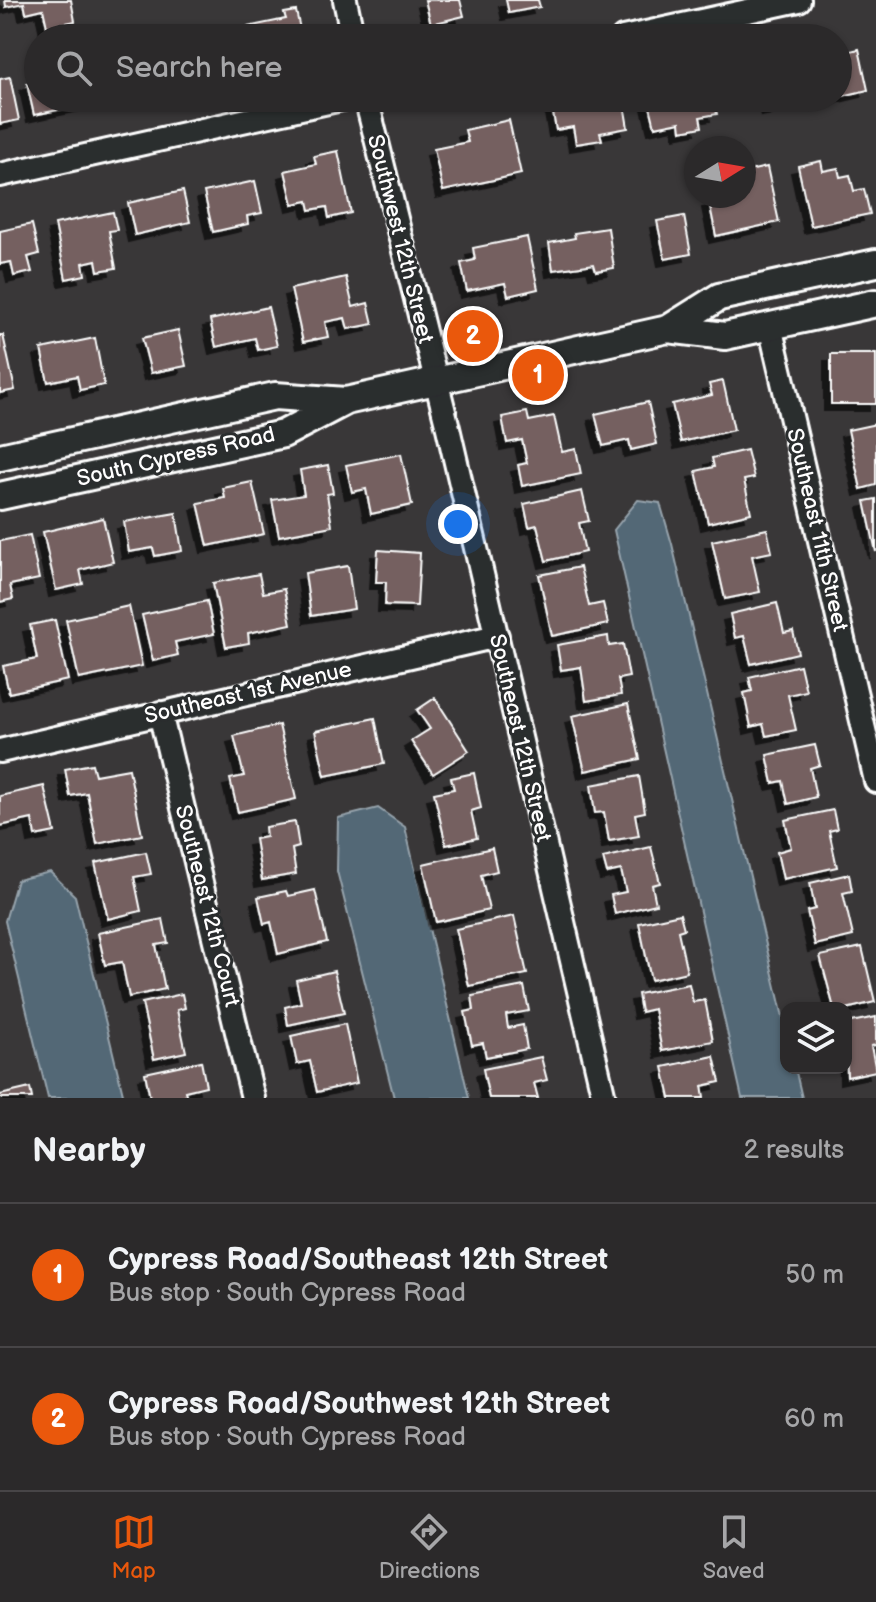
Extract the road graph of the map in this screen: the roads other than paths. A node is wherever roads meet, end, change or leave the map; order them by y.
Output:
1 (345, 0) edge
2 (799, 0) edge
3 (350, 24) edge
4 (688, 24) edge
5 (283, 112) edge
6 (369, 112) edge
7 (0, 175) edge
8 (876, 263) edge
9 (876, 303) edge
10 (770, 326) junction
11 (668, 329) junction
12 (435, 379) junction
13 (346, 401) junction
14 (0, 457) edge
15 (0, 496) edge
16 (497, 636) junction
17 (160, 713) junction
18 (0, 751) edge
19 (876, 781) edge
20 (253, 1098) edge
21 (604, 1098) edge

1 - 3 street
2 - 4 street
5 - 7 street
6 - 12 street, Southwest 12th Street
8 - 11 street, South Cypress Road
9 - 10 street, South Cypress Road
10 - 11 street, South Cypress Road
10 - 19 street, Southeast 11th Street
11 - 12 street, South Cypress Road
12 - 13 street, South Cypress Road
12 - 16 street, Southeast 12th Street
13 - 14 street, South Cypress Road
13 - 15 street, South Cypress Road
16 - 17 street, Southeast 1st Avenue
16 - 21 street, Southeast 12th Street
17 - 18 street, Southeast 1st Avenue
17 - 20 street, Southeast 12th Court

